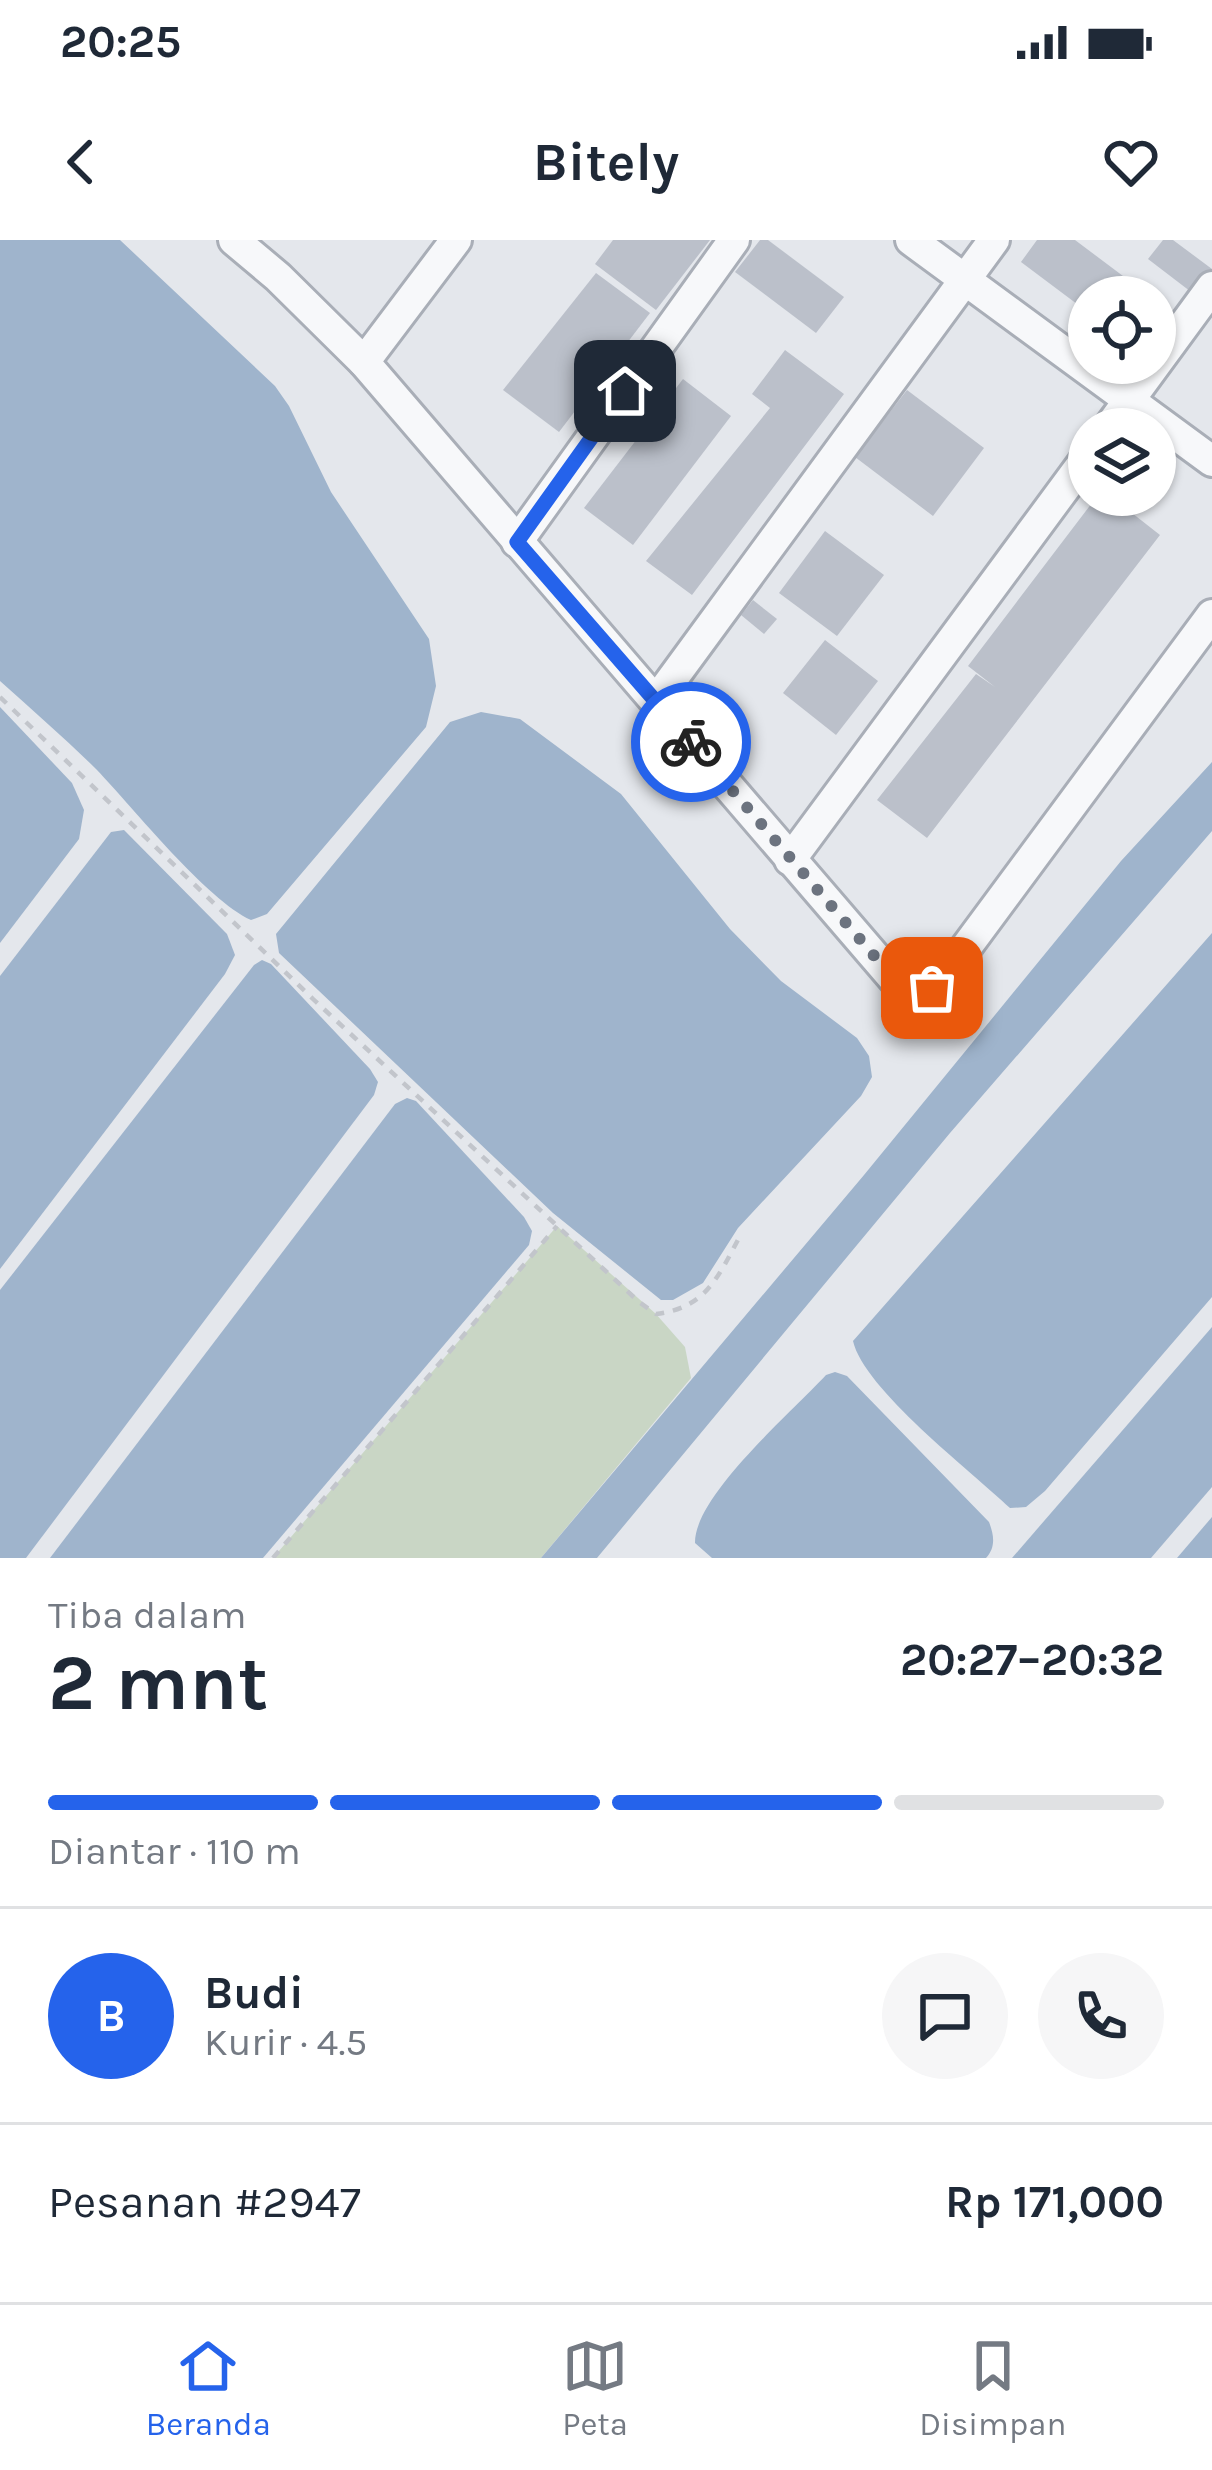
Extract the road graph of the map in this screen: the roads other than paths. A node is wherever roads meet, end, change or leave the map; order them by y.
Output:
1 (234, 240) edge
2 (456, 240) edge
3 (734, 240) edge
4 (911, 240) edge
5 (994, 240) edge
6 (965, 279) junction
7 (1212, 287) edge
8 (364, 362) junction
9 (1129, 400) junction
10 (1123, 408) edge
11 (1212, 461) edge
12 (1068, 483) edge
13 (517, 542) junction
14 (1212, 615) edge
15 (656, 701) junction
16 (790, 860) junction

1 - 8 street
2 - 8 street
3 - 13 street
4 - 6 street
5 - 6 street
6 - 9 street
6 - 15 street
7 - 9 street
8 - 13 street
9 - 10 street
9 - 11 street
12 - 16 street
13 - 15 street
14 - 16 street
15 - 16 street

